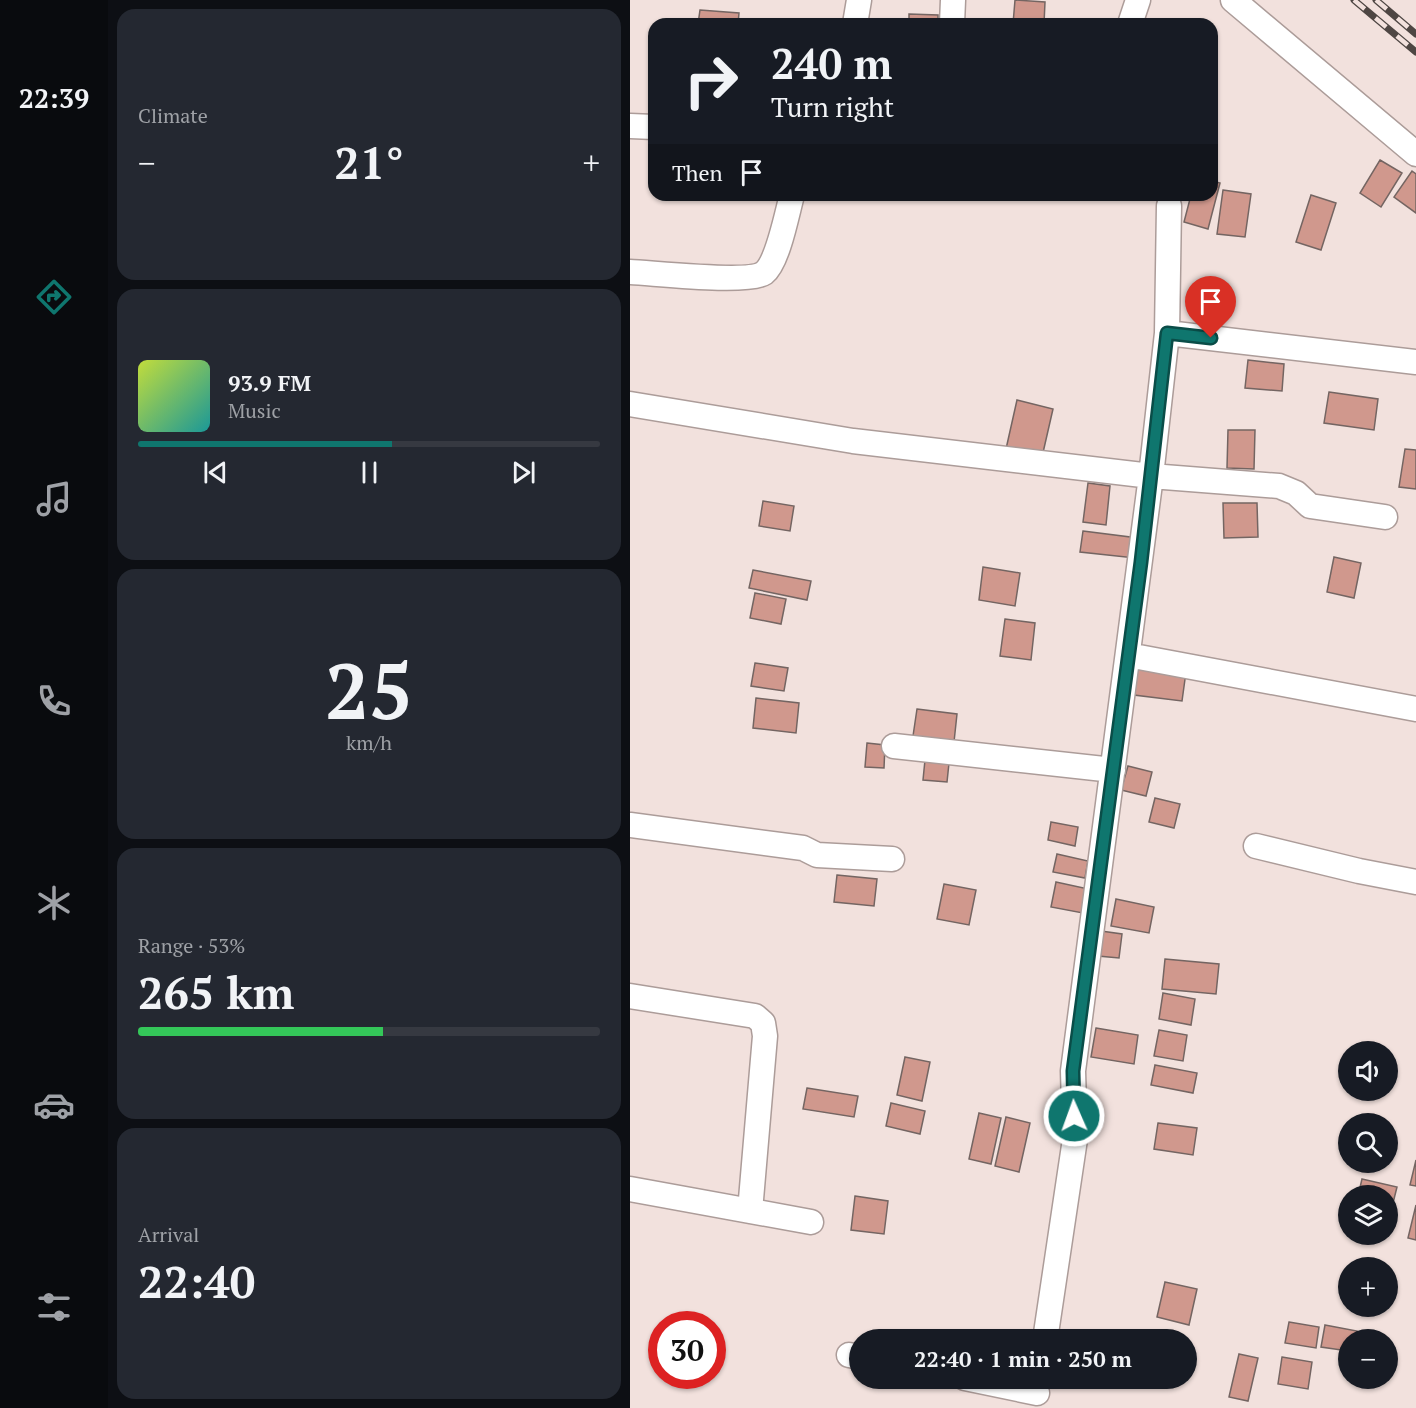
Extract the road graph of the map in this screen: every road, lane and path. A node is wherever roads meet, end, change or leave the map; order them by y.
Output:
1 (860, 0) edge
2 (953, 0) edge
3 (1138, 0) edge
4 (1233, 0) edge
5 (856, 18) edge
6 (952, 18) edge
7 (1132, 18) edge
8 (630, 126) edge
9 (648, 127) edge
10 (1416, 154) edge
11 (790, 201) edge
12 (1169, 206) dead end
13 (630, 272) edge
14 (1167, 333) junction
15 (1416, 362) edge
16 (630, 404) edge
17 (1151, 476) junction
18 (1385, 517) dead end
19 (1128, 655) junction
20 (1416, 709) edge
21 (894, 746) dead end
22 (1113, 770) junction
23 (630, 825) edge
24 (1256, 846) dead end
25 (892, 859) dead end
26 (1416, 882) edge
27 (630, 996) edge
28 (630, 1189) edge
29 (750, 1211) junction
30 (811, 1222) dead end
31 (1046, 1329) edge
32 (1018, 1389) edge
33 (1037, 1393) edge

1 - 5 street
2 - 6 street
3 - 7 street
4 - 10 street
8 - 9 street
11 - 13 street
12 - 14 street
14 - 15 street
14 - 17 street
16 - 17 street
17 - 18 street
17 - 19 street
19 - 20 street
19 - 22 street
21 - 22 street
22 - 31 street
23 - 25 street
24 - 26 street
27 - 29 street
28 - 29 street
29 - 30 street
32 - 33 street

